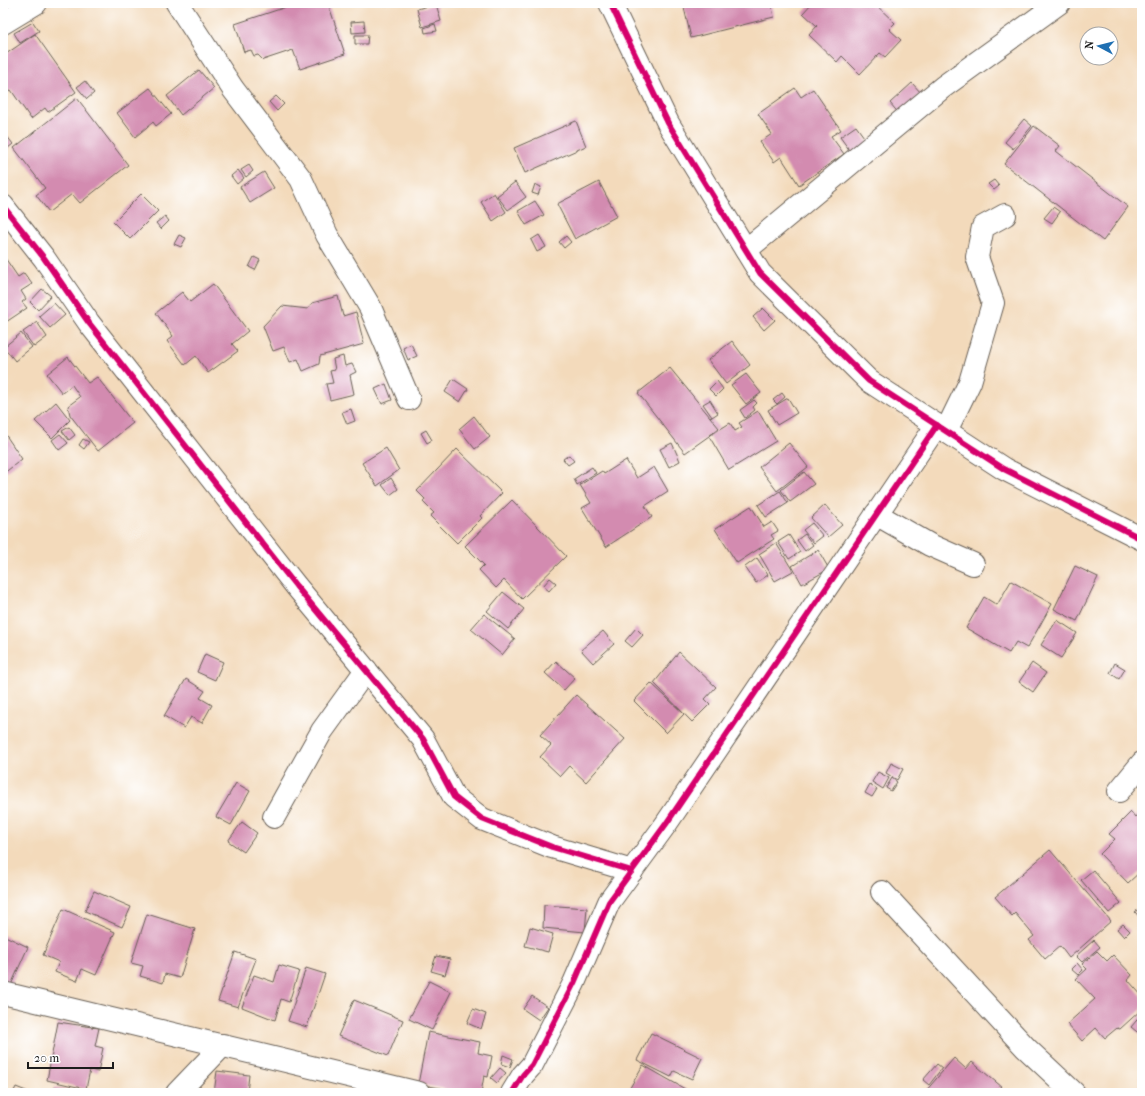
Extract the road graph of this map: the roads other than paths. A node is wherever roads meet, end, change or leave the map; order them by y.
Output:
1 (36, 3) edge
2 (177, 3) edge
3 (610, 3) edge
4 (1059, 3) edge
5 (3, 23) edge
6 (3, 206) edge
7 (1005, 215) dead end
8 (746, 250) junction
9 (409, 399) dead end
10 (941, 428) junction
11 (876, 514) junction
12 (1142, 539) edge
13 (973, 564) dead end
14 (366, 670) junction
15 (1142, 763) edge
16 (1119, 791) dead end
17 (274, 817) dead end
18 (632, 871) junction
19 (882, 892) dead end
20 (3, 993) edge
21 (223, 1045) junction
22 (177, 1093) edge
23 (419, 1093) edge
24 (512, 1093) edge
25 (1074, 1093) edge

1 - 5 street
2 - 9 street
3 - 8 street
4 - 8 street
6 - 14 street
7 - 10 street
8 - 10 street
10 - 11 street
10 - 12 street
11 - 13 street
11 - 18 street
14 - 17 street
14 - 18 street
15 - 16 street
18 - 24 street
19 - 25 street
20 - 21 street
21 - 22 street
21 - 23 street

